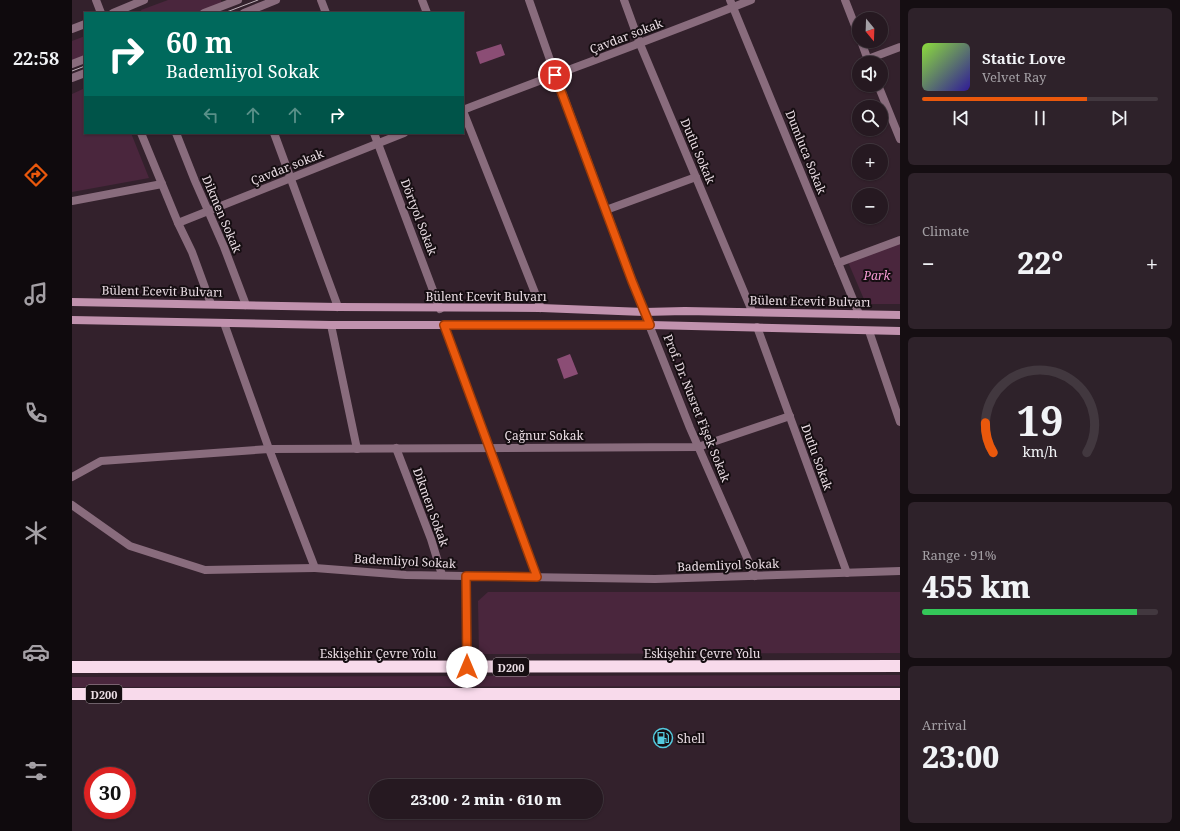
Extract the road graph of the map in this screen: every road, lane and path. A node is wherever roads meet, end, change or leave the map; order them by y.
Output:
1 (96, 0) edge
2 (144, 0) edge
3 (238, 0) edge
4 (276, 0) edge
5 (321, 0) edge
6 (422, 0) edge
7 (529, 0) edge
8 (624, 0) edge
9 (751, 0) edge
10 (845, 0) edge
11 (224, 2) edge
12 (731, 4) edge
13 (129, 6) edge
14 (101, 12) edge
15 (115, 12) edge
16 (206, 12) edge
17 (246, 12) edge
18 (326, 12) edge
19 (426, 12) edge
20 (852, 18) edge
21 (84, 24) edge
22 (72, 28) edge
23 (640, 44) junction
24 (900, 47) edge
25 (879, 56) edge
26 (84, 58) edge
27 (72, 64) edge
28 (84, 72) edge
29 (555, 75) junction
30 (72, 78) edge
31 (881, 92) edge
32 (464, 110) edge
33 (464, 113) edge
34 (141, 134) edge
35 (176, 134) edge
36 (274, 134) edge
37 (374, 134) edge
38 (401, 134) edge
39 (900, 139) edge
40 (378, 143) junction
41 (696, 177) junction
42 (290, 178) junction
43 (162, 184) junction
44 (72, 201) edge
45 (606, 210) junction
46 (208, 211) junction
47 (178, 223) junction
48 (900, 240) edge
49 (838, 263) junction
50 (72, 302) edge
51 (211, 304) junction
52 (246, 305) junction
53 (338, 308) junction
54 (541, 308) junction
55 (440, 309) junction
56 (644, 312) junction
57 (752, 312) junction
58 (859, 314) junction
59 (900, 315) edge
60 (72, 320) edge
61 (224, 323) junction
62 (331, 325) junction
63 (444, 325) junction
64 (650, 325) junction
65 (757, 327) junction
66 (869, 332) junction
67 (900, 332) edge
68 (790, 416) junction
69 (900, 422) edge
70 (489, 447) junction
71 (698, 447) junction
72 (396, 448) junction
73 (269, 449) junction
74 (357, 449) junction
75 (72, 476) edge
76 (72, 505) edge
77 (315, 568) junction
78 (900, 572) edge
79 (846, 573) junction
80 (442, 575) junction
81 (466, 576) junction
82 (754, 576) junction
83 (537, 577) junction
84 (900, 666) edge
85 (72, 667) edge
86 (467, 667) junction
87 (72, 694) edge
88 (900, 694) edge

1 - 14 street
2 - 13 street
3 - 11 street
4 - 17 street
5 - 18 street
6 - 19 street
7 - 29 street, Prof. Dr. Nusret Fişek Sokak
8 - 23 street, Dutlu Sokak
9 - 12 street, Çavdar sokak
10 - 20 street
11 - 16 street
12 - 23 street, Çavdar sokak
12 - 49 street, Dumluca Sokak
13 - 15 street
21 - 22 street
23 - 29 street, Çavdar sokak
23 - 41 street, Dutlu Sokak
24 - 25 street
26 - 27 street
28 - 30 street
29 - 32 street, Çavdar sokak
29 - 45 street, Prof. Dr. Nusret Fişek Sokak
31 - 39 street
33 - 54 street
34 - 43 street
35 - 46 street, Dikmen Sokak
36 - 42 street
37 - 40 street, Dörtyol Sokak
38 - 40 street, Çavdar sokak
40 - 42 street, Çavdar sokak
40 - 55 street, Dörtyol Sokak
41 - 45 street
41 - 57 street, Dutlu Sokak
42 - 46 street, Çavdar sokak
42 - 53 street
43 - 44 street
43 - 47 street
45 - 56 street, Prof. Dr. Nusret Fişek Sokak
46 - 47 street, Çavdar sokak
46 - 52 street, Dikmen Sokak
47 - 51 street
48 - 49 street
49 - 58 street, Dumluca Sokak
50 - 51 main road, Bülent Ecevit Bulvarı
51 - 52 main road, Bülent Ecevit Bulvarı
52 - 53 main road, Bülent Ecevit Bulvarı
53 - 55 main road, Bülent Ecevit Bulvarı
54 - 55 main road, Bülent Ecevit Bulvarı
54 - 56 main road, Bülent Ecevit Bulvarı
56 - 57 main road, Bülent Ecevit Bulvarı
56 - 64 street, Prof. Dr. Nusret Fişek Sokak
57 - 58 main road, Bülent Ecevit Bulvarı
58 - 59 main road, Bülent Ecevit Bulvarı
60 - 61 main road
61 - 62 main road
61 - 73 street
62 - 63 main road
62 - 74 street
63 - 64 main road
63 - 70 street
64 - 65 main road
64 - 71 street, Prof. Dr. Nusret Fişek Sokak
65 - 66 main road
65 - 68 street, Dutlu Sokak
66 - 67 main road
66 - 69 street
68 - 71 street, Çağnur Sokak
68 - 79 street, Dutlu Sokak
70 - 71 street, Çağnur Sokak
70 - 72 street, Çağnur Sokak
70 - 83 street
71 - 82 street, Prof. Dr. Nusret Fişek Sokak
72 - 74 street, Çağnur Sokak
72 - 80 street, Dikmen Sokak
73 - 74 street, Çağnur Sokak
73 - 75 street, Çağnur Sokak
73 - 77 street
76 - 77 street, Bademliyol Sokak
77 - 80 street, Bademliyol Sokak
78 - 79 street, Bademliyol Sokak
79 - 82 street, Bademliyol Sokak
80 - 81 street, Bademliyol Sokak
81 - 83 street, Bademliyol Sokak
81 - 86 street
82 - 83 street, Bademliyol Sokak
84 - 86 highway, Eskişehir Çevre Yolu / D200
85 - 86 highway, Eskişehir Çevre Yolu / D200
87 - 88 highway, D200

